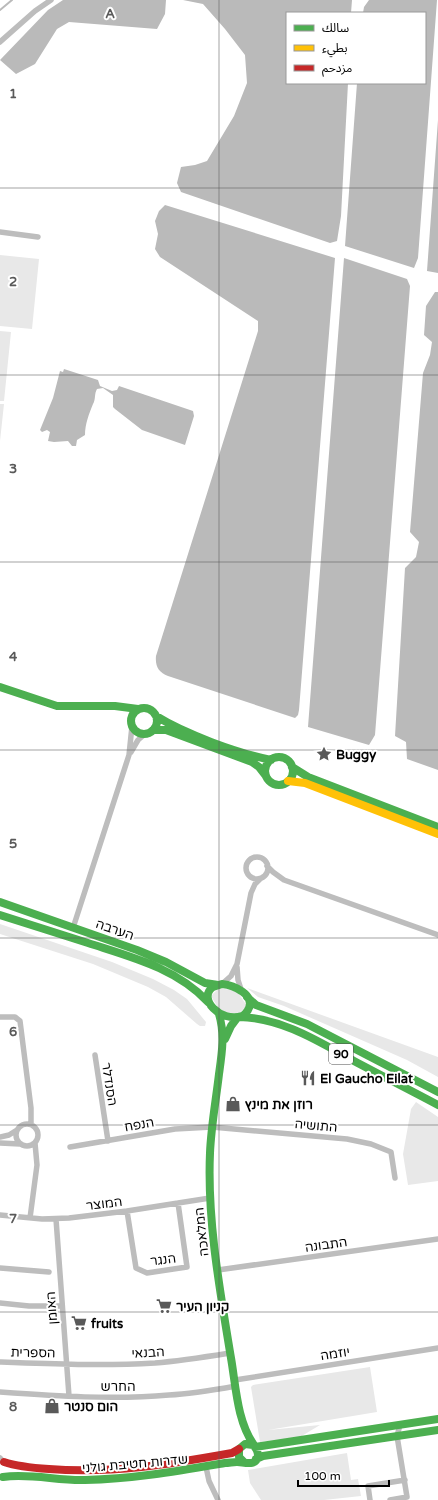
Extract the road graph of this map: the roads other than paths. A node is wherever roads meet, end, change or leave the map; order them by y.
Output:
1 (51, 0) edge
2 (0, 42) edge
3 (0, 232) edge
4 (38, 237) dead end
5 (0, 687) edge
6 (110, 706) junction
7 (138, 709) junction
8 (156, 716) junction
9 (132, 724) junction
10 (149, 732) junction
11 (129, 755) junction
12 (271, 760) junction
13 (292, 767) junction
14 (266, 776) junction
15 (288, 782) junction
16 (438, 827) edge
17 (438, 834) edge
18 (268, 866) junction
19 (249, 877) junction
20 (262, 878) junction
21 (284, 880) junction
22 (251, 893) junction
23 (0, 902) edge
24 (0, 915) edge
25 (73, 928) junction
26 (438, 936) edge
27 (237, 964) junction
28 (220, 984) junction
29 (245, 994) junction
30 (208, 1002) junction
31 (218, 1014) junction
32 (0, 1017) edge
33 (238, 1018) junction
34 (223, 1044) junction
35 (94, 1055) dead end
36 (438, 1092) edge
37 (438, 1105) edge
38 (31, 1124) junction
39 (212, 1127) junction
40 (17, 1130) junction
41 (0, 1137) edge
42 (108, 1140) junction
43 (0, 1143) edge
44 (34, 1143) junction
45 (20, 1144) junction
46 (70, 1147) dead end
47 (395, 1178) dead end
48 (210, 1198) junction
49 (178, 1203) junction
50 (127, 1211) junction
51 (0, 1215) edge
52 (30, 1218) junction
53 (56, 1219) junction
54 (438, 1239) edge
55 (0, 1268) edge
56 (218, 1270) junction
57 (49, 1272) dead end
58 (0, 1303) edge
59 (62, 1306) junction
60 (438, 1348) edge
61 (230, 1353) junction
62 (0, 1362) edge
63 (66, 1364) junction
64 (235, 1383) junction
65 (0, 1392) edge
66 (69, 1396) junction
67 (241, 1416) junction
68 (438, 1419) edge
69 (400, 1425) junction
70 (438, 1430) edge
71 (397, 1436) junction
72 (254, 1446) junction
73 (240, 1448) junction
74 (1, 1459) edge
75 (256, 1459) junction
76 (244, 1462) junction
77 (206, 1467) junction
78 (2, 1478) edge
79 (405, 1480) junction
80 (218, 1500) edge
81 (370, 1500) edge
82 (390, 1500) edge

1 - 2 street
3 - 4 street
5 - 6 main road
6 - 7 main road
6 - 9 main road
7 - 8 main road
7 - 9 main road
8 - 10 main road
8 - 12 main road
9 - 10 main road
9 - 11 street
10 - 11 street
10 - 14 main road
11 - 25 street
12 - 13 main road
12 - 14 main road
13 - 15 main road
13 - 16 main road
14 - 15 main road
15 - 17 main road
18 - 19 street
18 - 20 street
18 - 21 street
19 - 20 street
19 - 22 street
20 - 21 street
20 - 22 street
21 - 26 street
22 - 27 street
23 - 25 main road, הערבה / 90
24 - 30 main road, הערבה
25 - 28 main road, הערבה / 90
27 - 28 street
27 - 29 street
28 - 29 main road, 90
28 - 30 main road
29 - 33 main road
29 - 36 main road, 90
30 - 31 main road
31 - 33 main road, 90
31 - 34 main road, המלאכה
32 - 38 street
33 - 34 main road, המלאכה
33 - 37 main road, 90
34 - 39 main road, המלאכה
35 - 42 street, הסנדלר
38 - 40 street
38 - 44 street
39 - 42 street, הנפח
39 - 47 street, התושיה
39 - 48 main road, המלאכה
40 - 41 street
40 - 45 street
42 - 46 street, הנפח
43 - 45 street
44 - 45 street
44 - 52 street
48 - 49 street, המוצר
48 - 56 main road, המלאכה
49 - 50 street, המוצר
49 - 50 street, הנגר
50 - 53 street, המוצר
51 - 52 street, המוצר
52 - 53 street, המוצר
53 - 59 street, האומן
54 - 56 street, התבונה
55 - 57 street
56 - 61 main road, המלאכה
58 - 59 street
59 - 63 street, האומן
60 - 64 street, יוזמה
61 - 63 street, הבנאי
61 - 64 main road, המלאכה
62 - 63 street, הספרית
63 - 66 street, האומן
64 - 66 street, החרש
64 - 67 main road, המלאכה
65 - 66 street, החרש
67 - 72 main road, המלאכה
67 - 73 main road, המלאכה
68 - 69 main road
69 - 71 street
69 - 72 main road
70 - 71 main road
71 - 75 main road
71 - 79 street
72 - 73 main road
72 - 75 main road
73 - 74 main road, שדרות חטיבת גולני
73 - 76 main road
74 - 78 main road
75 - 76 main road
76 - 77 main road, שדרות חטיבת גולני
77 - 78 main road, שדרות חטיבת גולני
77 - 80 street
79 - 81 street
79 - 82 street

